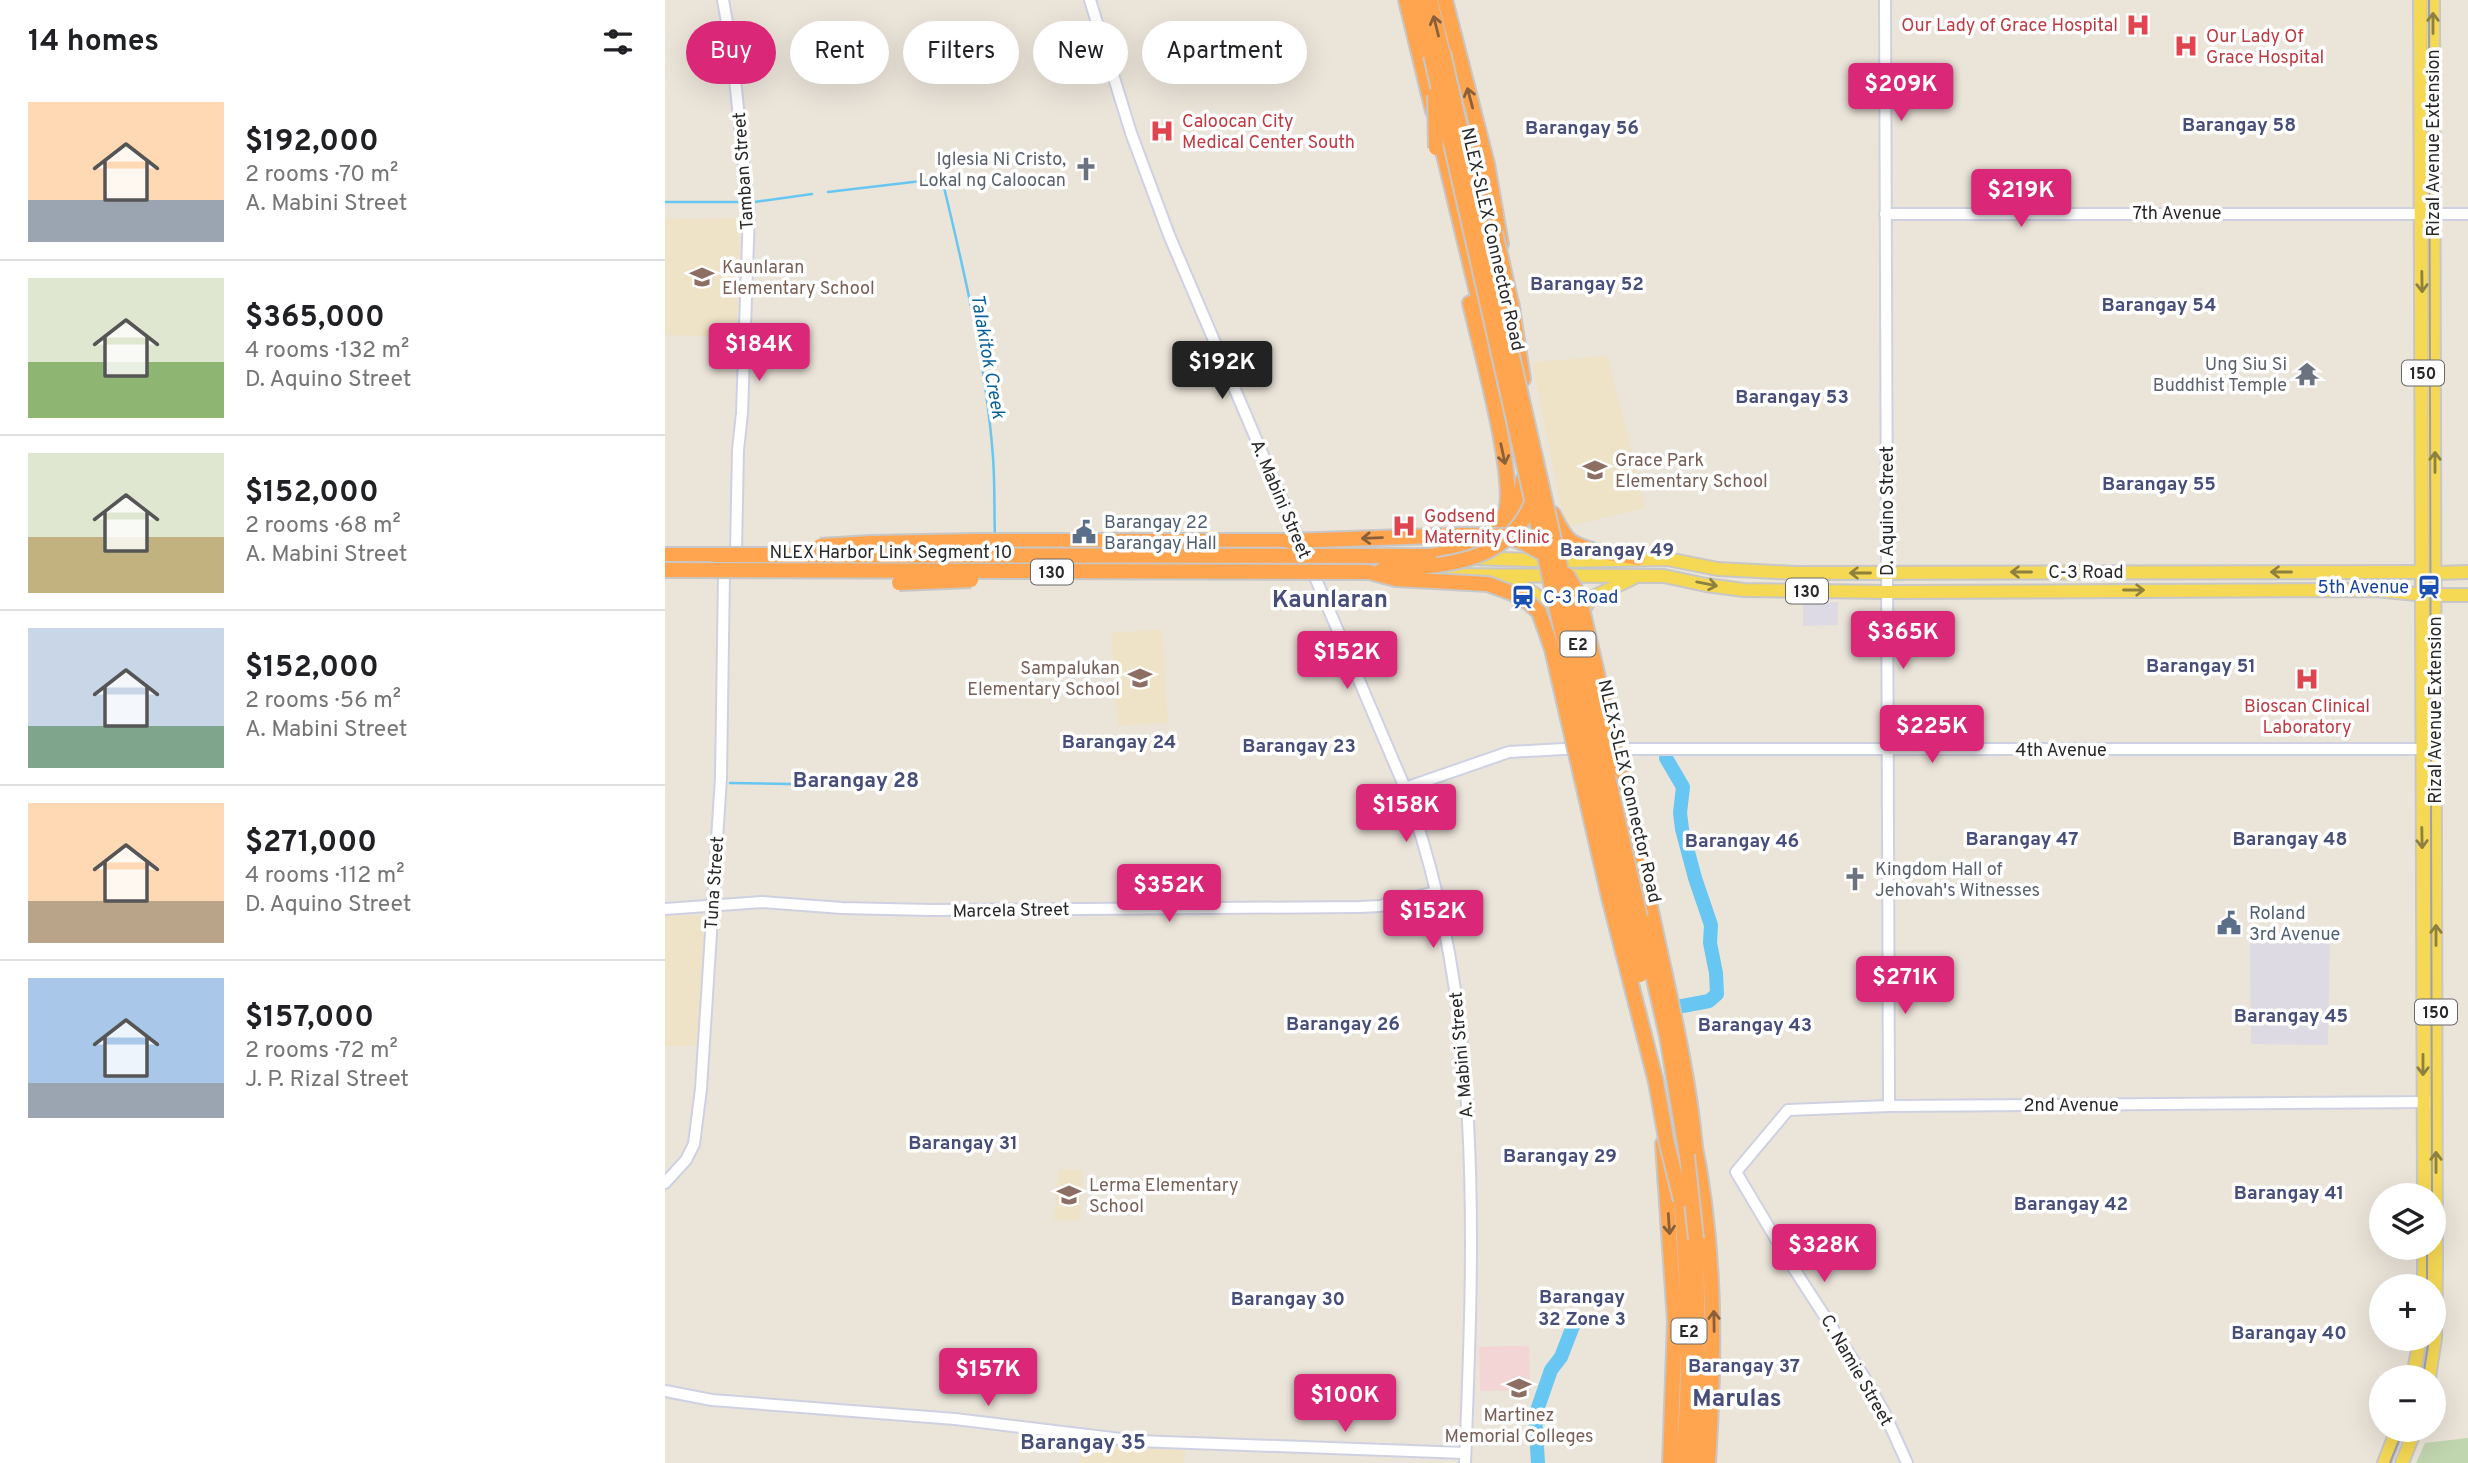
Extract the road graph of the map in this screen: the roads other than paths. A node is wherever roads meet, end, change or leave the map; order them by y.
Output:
1 (723, 0) edge
2 (1090, 0) edge
3 (1417, 0) edge
4 (1430, 0) edge
5 (1885, 0) edge
6 (2420, 0) edge
7 (2433, 0) edge
8 (1445, 3) edge
9 (1408, 7) edge
10 (1437, 54) junction
11 (1885, 214) junction
12 (2427, 214) junction
13 (2468, 214) edge
14 (1525, 387) junction
15 (1501, 392) junction
16 (1523, 480) junction
17 (1553, 514) junction
18 (736, 552) junction
19 (665, 554) edge
20 (1304, 554) junction
21 (714, 555) junction
22 (1432, 557) junction
23 (1639, 558) junction
24 (1541, 560) junction
25 (1599, 560) junction
26 (1565, 568) junction
27 (1096, 571) junction
28 (665, 572) edge
29 (1369, 572) junction
30 (2417, 572) dead end
31 (2468, 572) edge
32 (725, 573) junction
33 (1887, 573) junction
34 (2437, 573) dead end
35 (1313, 575) junction
36 (1475, 575) junction
37 (1545, 575) junction
38 (1599, 575) junction
39 (1639, 575) junction
40 (899, 583) dead end
41 (1887, 592) junction
42 (2416, 594) dead end
43 (2437, 595) dead end
44 (2468, 595) edge
45 (1556, 622) junction
46 (1581, 631) junction
47 (1584, 748) junction
48 (1606, 749) junction
49 (2421, 749) junction
50 (2435, 749) junction
51 (1888, 750) junction
52 (1405, 788) junction
53 (1435, 892) junction
54 (713, 907) junction
55 (665, 909) edge
56 (2430, 1102) junction
57 (1889, 1105) junction
58 (1736, 1172) joint
59 (665, 1182) edge
60 (2425, 1183) edge
61 (1681, 1200) junction
62 (1696, 1239) junction
63 (2427, 1260) edge
64 (2430, 1270) junction
65 (2428, 1274) edge
66 (2431, 1365) edge
67 (665, 1391) edge
68 (2392, 1442) edge
69 (2410, 1442) edge
70 (1465, 1458) edge
71 (1669, 1463) edge
72 (1683, 1463) edge
73 (1695, 1463) edge
74 (1708, 1463) edge
75 (1907, 1463) edge
76 (2384, 1463) edge
77 (2402, 1463) edge

1 - 18 street, Tamban Street
2 - 20 street, A. Mabini Street
3 - 10 highway
10 -> 4 highway
5 - 11 street, D. Aquino Street
6 - 12 main road, Rizal Avenue Extension / 150
12 -> 7 main road, Rizal Avenue Extension / 150
14 -> 8 highway
9 - 15 highway
10 -> 21 highway, NLEX Harbor Link Segment 10, bridge
10 - 29 highway, bridge
10 - 61 highway, NLEX-SLEX Connector Road / E2, bridge
10 - 62 highway, NLEX-SLEX Connector Road / E2, bridge
11 - 12 street, 7th Avenue
11 - 33 street, D. Aquino Street
12 - 13 street, 7th Avenue
12 -> 49 main road, Rizal Avenue Extension / 150
50 -> 12 main road, Rizal Avenue Extension / 150
14 - 15 highway
14 - 17 highway
15 - 16 highway
16 - 22 highway
16 - 24 highway
17 - 23 highway
17 - 26 highway
18 - 19 main road, C-3 Road / 130
18 - 20 main road, C-3 Road / 130
19 - 21 highway, NLEX Harbor Link Segment 10
20 - 22 main road, C-3 Road / 130
20 - 35 street, A. Mabini Street
62 -> 21 highway, bridge
22 - 24 main road, C-3 Road / 130
23 - 25 main road, C-3 Road / 130
33 -> 23 main road, C-3 Road / 130
24 - 26 main road, C-3 Road / 130
24 - 37 main road
25 - 26 main road, C-3 Road / 130
25 - 38 main road
26 - 37 main road, C-3 Road / 130
26 - 38 main road, C-3 Road / 130
26 - 46 main road
27 - 28 highway, NLEX Harbor Link Segment 10, bridge
27 - 29 highway, NLEX Harbor Link Segment 10, bridge
27 - 40 highway, bridge
28 - 32 main road, C-3 Road / 130
29 - 61 highway, bridge
30 -> 33 main road, C-3 Road / 130
31 - 34 main road
32 - 35 main road, C-3 Road / 130
32 - 54 street, Tuna Street
33 - 41 street, D. Aquino Street
35 - 36 main road, C-3 Road / 130
35 - 52 street, A. Mabini Street
36 - 37 main road, C-3 Road / 130
36 - 45 main road
37 - 45 main road
38 - 39 main road, C-3 Road / 130
39 -> 41 main road, C-3 Road / 130
39 - 46 main road
41 -> 42 main road, C-3 Road / 130
41 - 51 street, D. Aquino Street
43 - 44 main road
45 - 47 main road
46 - 48 main road
47 - 48 street, 4th Avenue
47 - 52 street, 4th Avenue
47 -> 71 highway
48 - 51 street, 4th Avenue
74 -> 48 highway
49 - 50 street, 4th Avenue
49 - 51 street, 4th Avenue
49 -> 56 main road, Rizal Avenue Extension / 150
56 -> 50 main road, Rizal Avenue Extension / 150
51 - 57 street, D. Aquino Street
52 - 53 street, A. Mabini Street
53 - 54 street, Marcela Street
53 - 70 street, A. Mabini Street
54 - 55 street, Marcela Street
54 - 59 street, Tuna Street
56 - 57 street, 2nd Avenue
56 - 60 main road, Rizal Avenue Extension / 150
64 -> 56 main road, Rizal Avenue Extension / 150
57 - 58 street, 2nd Avenue
58 - 75 street, C. Namie Street
61 - 72 highway, NLEX-SLEX Connector Road / E2
62 - 73 highway, NLEX-SLEX Connector Road / E2
63 - 64 main road, Rizal Avenue Extension / 150
64 - 65 main road, Rizal Avenue Extension / 150
64 - 66 main road, Rizal Avenue Extension / 150
67 - 70 street
68 - 76 main road
69 - 77 main road

